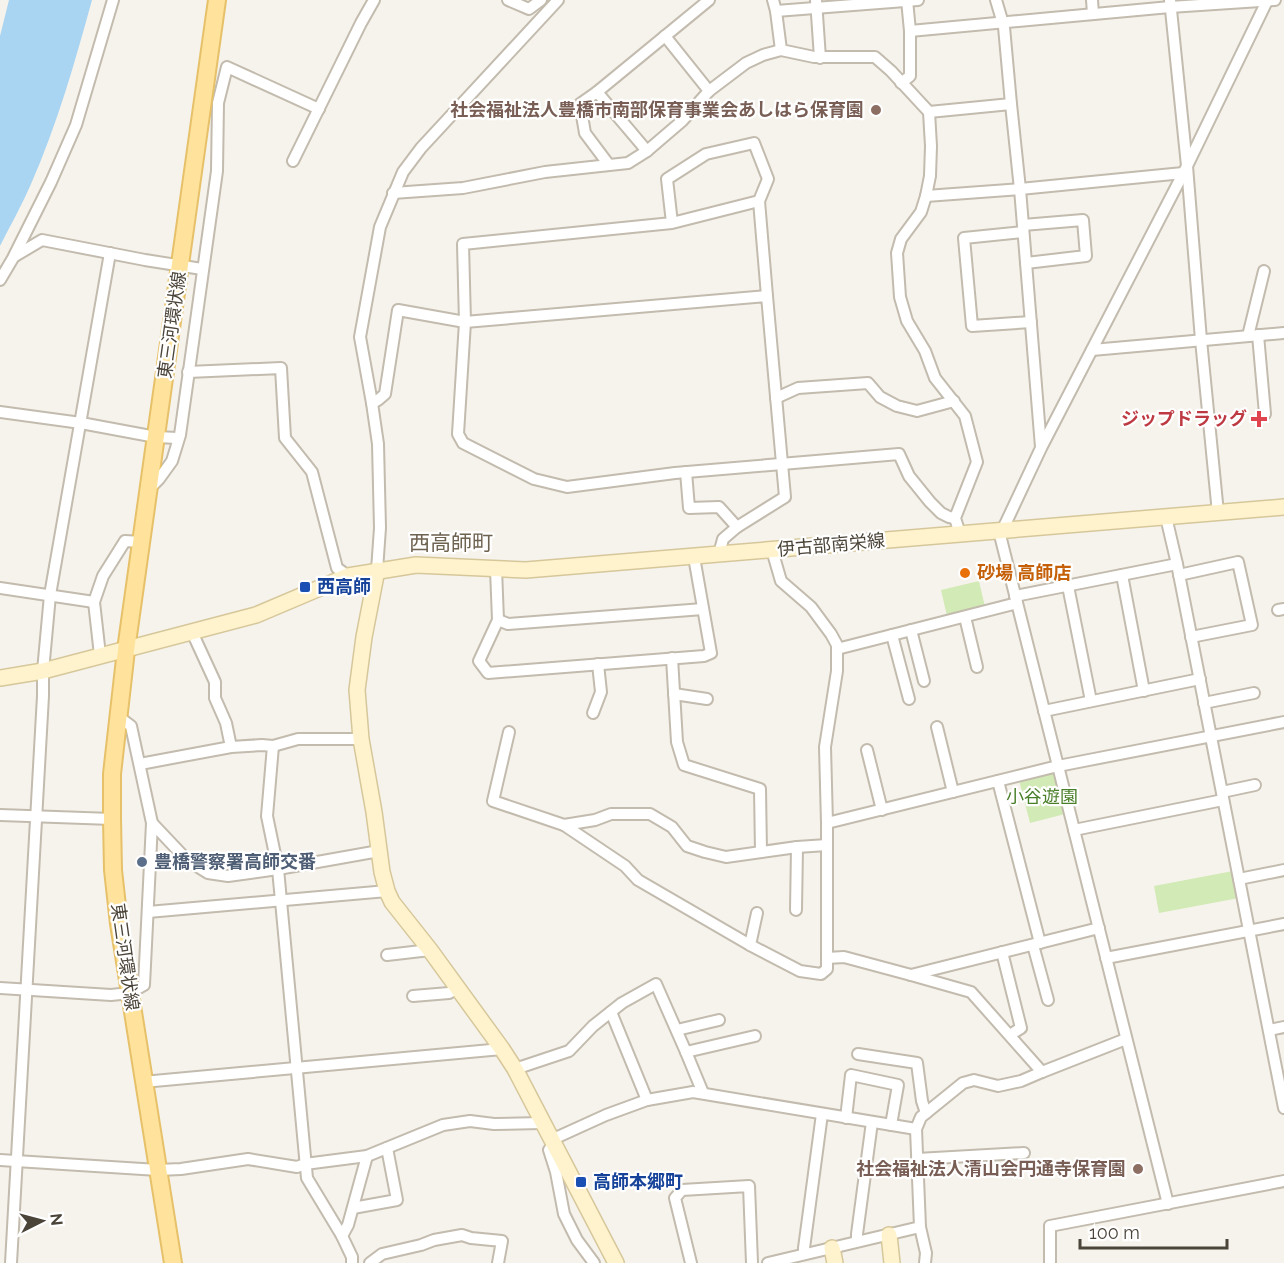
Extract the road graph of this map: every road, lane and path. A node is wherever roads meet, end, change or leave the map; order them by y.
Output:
1 (113, 0) edge
2 (217, 0) edge
3 (374, 0) edge
4 (508, 0) edge
5 (541, 0) edge
6 (558, 0) edge
7 (709, 0) edge
8 (772, 0) edge
9 (911, 0) edge
10 (996, 0) edge
11 (1092, 0) edge
12 (1275, 0) edge
13 (1267, 1) edge
14 (817, 4) edge
15 (1170, 4) edge
16 (776, 11) junction
17 (1093, 14) junction
18 (1002, 23) junction
19 (910, 31) junction
20 (665, 36) junction
21 (781, 50) junction
22 (820, 57) junction
23 (901, 83) junction
24 (709, 90) junction
25 (597, 92) junction
26 (1011, 104) junction
27 (319, 109) junction
28 (929, 112) junction
29 (647, 151) junction
30 (293, 161) dead end
31 (609, 165) junction
32 (1185, 170) junction
33 (1020, 189) junction
34 (393, 193) junction
35 (926, 196) junction
36 (759, 201) junction
37 (672, 223) junction
38 (1023, 229) junction
39 (110, 253) junction
40 (13, 258) junction
41 (1026, 263) junction
42 (181, 265) junction
43 (202, 269) junction
44 (1264, 271) dead end
45 (0, 280) edge
46 (767, 296) junction
47 (465, 322) junction
48 (1031, 322) junction
49 (1284, 333) edge
50 (1253, 335) junction
51 (1201, 340) junction
52 (1092, 350) junction
53 (188, 372) junction
54 (776, 398) junction
55 (954, 401) junction
56 (372, 403) junction
57 (0, 412) edge
58 (1265, 414) dead end
59 (81, 423) junction
60 (156, 437) junction
61 (178, 438) junction
62 (1041, 448) junction
63 (782, 463) junction
64 (686, 472) junction
65 (149, 489) junction
66 (1284, 507) edge
67 (1218, 513) junction
68 (1166, 517) junction
69 (955, 518) junction
70 (737, 526) junction
71 (1001, 531) junction
72 (960, 534) junction
73 (141, 542) junction
74 (772, 550) junction
75 (719, 554) junction
76 (694, 557) junction
77 (496, 569) junction
78 (1178, 569) junction
79 (377, 570) junction
80 (1122, 575) junction
81 (348, 576) junction
82 (1068, 586) junction
83 (0, 588) edge
84 (50, 595) junction
85 (1016, 600) junction
86 (94, 602) junction
87 (703, 609) junction
88 (965, 617) junction
89 (498, 620) junction
90 (911, 630) junction
91 (192, 632) junction
92 (892, 635) junction
93 (1191, 637) junction
94 (126, 650) junction
95 (837, 650) junction
96 (100, 656) junction
97 (672, 658) junction
98 (598, 664) junction
99 (977, 667) dead end
100 (43, 671) junction
101 (0, 678) edge
102 (1200, 680) junction
103 (924, 681) dead end
104 (1144, 691) junction
105 (1254, 693) dead end
106 (674, 694) junction
107 (707, 699) dead end
108 (909, 699) dead end
109 (1091, 702) junction
110 (1204, 703) junction
111 (1044, 711) junction
112 (592, 712) dead end
113 (119, 717) junction
114 (1284, 722) edge
115 (937, 727) dead end
116 (509, 732) dead end
117 (1211, 737) junction
118 (361, 739) junction
119 (273, 746) junction
120 (231, 747) junction
121 (867, 750) dead end
122 (140, 764) junction
123 (1058, 766) junction
124 (998, 781) junction
125 (1255, 785) dead end
126 (953, 792) junction
127 (1222, 796) junction
128 (882, 810) junction
129 (0, 815) edge
130 (36, 817) junction
131 (112, 819) junction
132 (152, 823) junction
133 (827, 823) junction
134 (564, 825) junction
135 (1074, 830) junction
136 (827, 845) junction
137 (797, 847) junction
138 (379, 851) junction
139 (761, 852) junction
140 (278, 869) junction
141 (1284, 870) edge
142 (1239, 879) junction
143 (387, 891) junction
144 (281, 901) junction
145 (796, 910) dead end
146 (148, 912) junction
147 (757, 913) dead end
148 (1284, 924) edge
149 (1099, 928) junction
150 (1249, 930) junction
151 (1037, 944) junction
152 (750, 945) junction
153 (430, 950) junction
154 (1002, 952) junction
155 (387, 955) dead end
156 (827, 957) junction
157 (1106, 958) junction
158 (911, 975) junction
159 (0, 988) edge
160 (458, 988) junction
161 (27, 989) junction
162 (130, 993) junction
163 (413, 996) dead end
164 (1048, 1000) dead end
165 (611, 1012) junction
166 (719, 1020) dead end
167 (1284, 1027) edge
168 (677, 1030) junction
169 (1269, 1030) junction
170 (1010, 1035) junction
171 (755, 1036) dead end
172 (1126, 1039) junction
173 (502, 1048) junction
174 (686, 1052) junction
175 (858, 1054) dead end
176 (1280, 1063) edge
177 (296, 1068) junction
178 (515, 1069) junction
179 (1042, 1072) junction
180 (143, 1082) junction
181 (703, 1093) junction
182 (647, 1100) junction
183 (1284, 1108) edge
184 (926, 1113) junction
185 (822, 1114) junction
186 (846, 1118) junction
187 (872, 1122) junction
188 (542, 1123) junction
189 (891, 1125) junction
190 (916, 1129) junction
191 (552, 1142) junction
192 (387, 1148) junction
193 (1024, 1154) dead end
194 (367, 1156) junction
195 (917, 1159) junction
196 (0, 1160) edge
197 (16, 1161) junction
198 (305, 1164) junction
199 (158, 1170) junction
200 (1284, 1180) edge
201 (1168, 1204) junction
202 (353, 1208) junction
203 (920, 1227) junction
204 (889, 1235) junction
205 (342, 1236) junction
206 (857, 1241) junction
207 (804, 1254) junction
208 (833, 1255) edge
209 (781, 1262) edge
210 (11, 1263) edge
211 (173, 1263) edge
212 (352, 1263) edge
213 (370, 1263) edge
214 (498, 1263) edge
215 (594, 1263) edge
216 (616, 1263) edge
217 (691, 1263) edge
218 (752, 1263) edge
219 (768, 1263) edge
220 (892, 1263) edge
221 (925, 1263) edge
222 (1050, 1263) edge

1 - 40 street
2 - 42 main road, 東三河環状線
3 - 27 street
4 - 5 street
6 - 34 street
7 - 20 street
8 - 16 street
9 - 14 street
9 - 19 street
10 - 18 street
11 - 17 street
12 - 13 street
13 - 15 street
13 - 32 street
14 - 16 street
14 - 22 street
15 - 17 street
15 - 32 street
16 - 21 street
17 - 18 street
18 - 19 street
18 - 26 street
19 - 23 street
20 - 24 street
20 - 25 street
21 - 22 street
21 - 24 street
22 - 23 street
23 - 28 street
24 - 29 street
25 - 29 street
25 - 31 street
26 - 28 street
26 - 33 street
27 - 30 street
27 - 43 street
28 - 35 street
29 - 31 street
31 - 34 street
32 - 33 street
32 - 51 street
32 - 52 street
33 - 35 street
33 - 38 street
34 - 56 street
35 - 55 street
36 - 37 street
36 - 37 street
36 - 46 street
37 - 47 street
38 - 41 street
38 - 41 street
38 - 48 street
39 - 40 street
39 - 42 street
39 - 59 street
40 - 45 street
41 - 48 street
42 - 43 street
42 - 60 main road, 東三河環状線
43 - 53 street
44 - 50 street
46 - 47 street
46 - 54 street
47 - 56 street
47 - 64 street
48 - 62 street
49 - 50 street
50 - 51 street
50 - 58 street
51 - 52 street
51 - 67 street
52 - 62 street
53 - 61 street
53 - 81 street
54 - 55 street
54 - 63 street
55 - 69 street
56 - 79 street
57 - 59 street
59 - 60 street
59 - 84 street
60 - 61 street
60 - 65 main road, 東三河環状線
61 - 65 street
62 - 71 street
63 - 64 street
63 - 69 street
63 - 70 street
64 - 70 street
65 - 73 main road, 東三河環状線
66 - 67 main road, 伊古部南栄線
67 - 68 main road, 伊古部南栄線
68 - 71 main road, 伊古部南栄線
68 - 78 street
69 - 72 street
70 - 75 street
71 - 72 main road, 伊古部南栄線
71 - 85 street
72 - 74 main road, 伊古部南栄線
73 - 86 street
73 - 94 main road, 東三河環状線
74 - 75 main road, 伊古部南栄線
74 - 95 street
75 - 76 main road, 伊古部南栄線
76 - 77 main road, 伊古部南栄線
76 - 87 street
77 - 79 main road, 伊古部南栄線
77 - 89 street
78 - 80 street
78 - 93 street
78 - 93 street
79 - 81 main road
79 - 118 main road
80 - 82 street
80 - 104 street
81 - 91 main road
82 - 85 street
82 - 109 street
83 - 84 street
84 - 86 street
84 - 100 street
85 - 88 street
85 - 111 street
86 - 96 street
87 - 89 street
87 - 97 street
88 - 90 street
88 - 99 street
89 - 98 street
90 - 92 street
90 - 103 street
91 - 94 main road
91 - 120 street
92 - 95 street
92 - 108 street
93 - 102 street
94 - 96 main road
94 - 113 main road, 東三河環状線
95 - 133 street
96 - 100 main road
97 - 98 street
97 - 106 street
98 - 112 street
100 - 101 main road
100 - 130 street
102 - 104 street
102 - 110 street
104 - 109 street
105 - 110 street
106 - 107 street
106 - 139 street
109 - 111 street
110 - 117 street
111 - 123 street
113 - 122 street
113 - 131 main road, 東三河環状線
114 - 117 street
115 - 126 street
116 - 134 street
117 - 123 street
117 - 127 street
118 - 119 street
118 - 138 main road
119 - 120 street
119 - 140 street
120 - 122 street
121 - 128 street
122 - 132 street
123 - 124 street
123 - 135 street
124 - 126 street
124 - 151 street
125 - 127 street
126 - 128 street
127 - 135 street
127 - 142 street
128 - 133 street
129 - 130 street
130 - 131 street
130 - 161 street
131 - 162 main road, 東三河環状線
132 - 140 street
132 - 146 street
133 - 136 street
134 - 139 street
134 - 152 street
135 - 149 street
136 - 137 street
136 - 156 street
137 - 139 street
137 - 145 street
138 - 140 street
138 - 143 main road
140 - 144 street
141 - 142 street
142 - 150 street
143 - 144 street
143 - 153 main road
144 - 146 street
144 - 177 street
146 - 162 street
147 - 152 street
148 - 150 street
149 - 151 street
149 - 157 street
150 - 157 street
150 - 169 street
151 - 154 street
151 - 164 street
152 - 156 street
153 - 155 street
153 - 160 main road
154 - 158 street
154 - 170 street
156 - 158 street
157 - 172 street
158 - 170 street
159 - 161 street
160 - 163 street
160 - 173 main road
161 - 162 street
161 - 197 street
162 - 180 main road, 東三河環状線
165 - 168 street
165 - 178 street
165 - 182 street
166 - 168 street
167 - 169 street
168 - 174 street
169 - 176 street
170 - 179 street
171 - 174 street
172 - 179 street
172 - 201 street
173 - 177 street
173 - 178 main road
174 - 181 street
175 - 184 street
176 - 183 street
177 - 180 street
177 - 198 street
178 - 188 main road
179 - 184 street
180 - 199 main road, 東三河環状線
181 - 182 street
181 - 185 street
182 - 191 street
184 - 190 street
185 - 186 street
185 - 207 street
186 - 187 street
186 - 189 street
187 - 189 street
187 - 206 street
188 - 191 main road
188 - 192 street
189 - 190 street
190 - 195 street
191 - 215 street
191 - 216 main road
192 - 194 street
192 - 202 street
193 - 195 street
194 - 198 street
194 - 202 street
195 - 203 street
196 - 197 street
197 - 199 street
197 - 210 street
198 - 199 street
198 - 205 street
199 - 211 main road, 東三河環状線
200 - 201 street
201 - 222 street
202 - 205 street
203 - 204 street
203 - 221 street
204 - 206 street
204 - 220 main road
205 - 212 street
206 - 208 street
207 - 208 street
207 - 209 street
209 - 219 street
213 - 214 street
217 - 218 street

